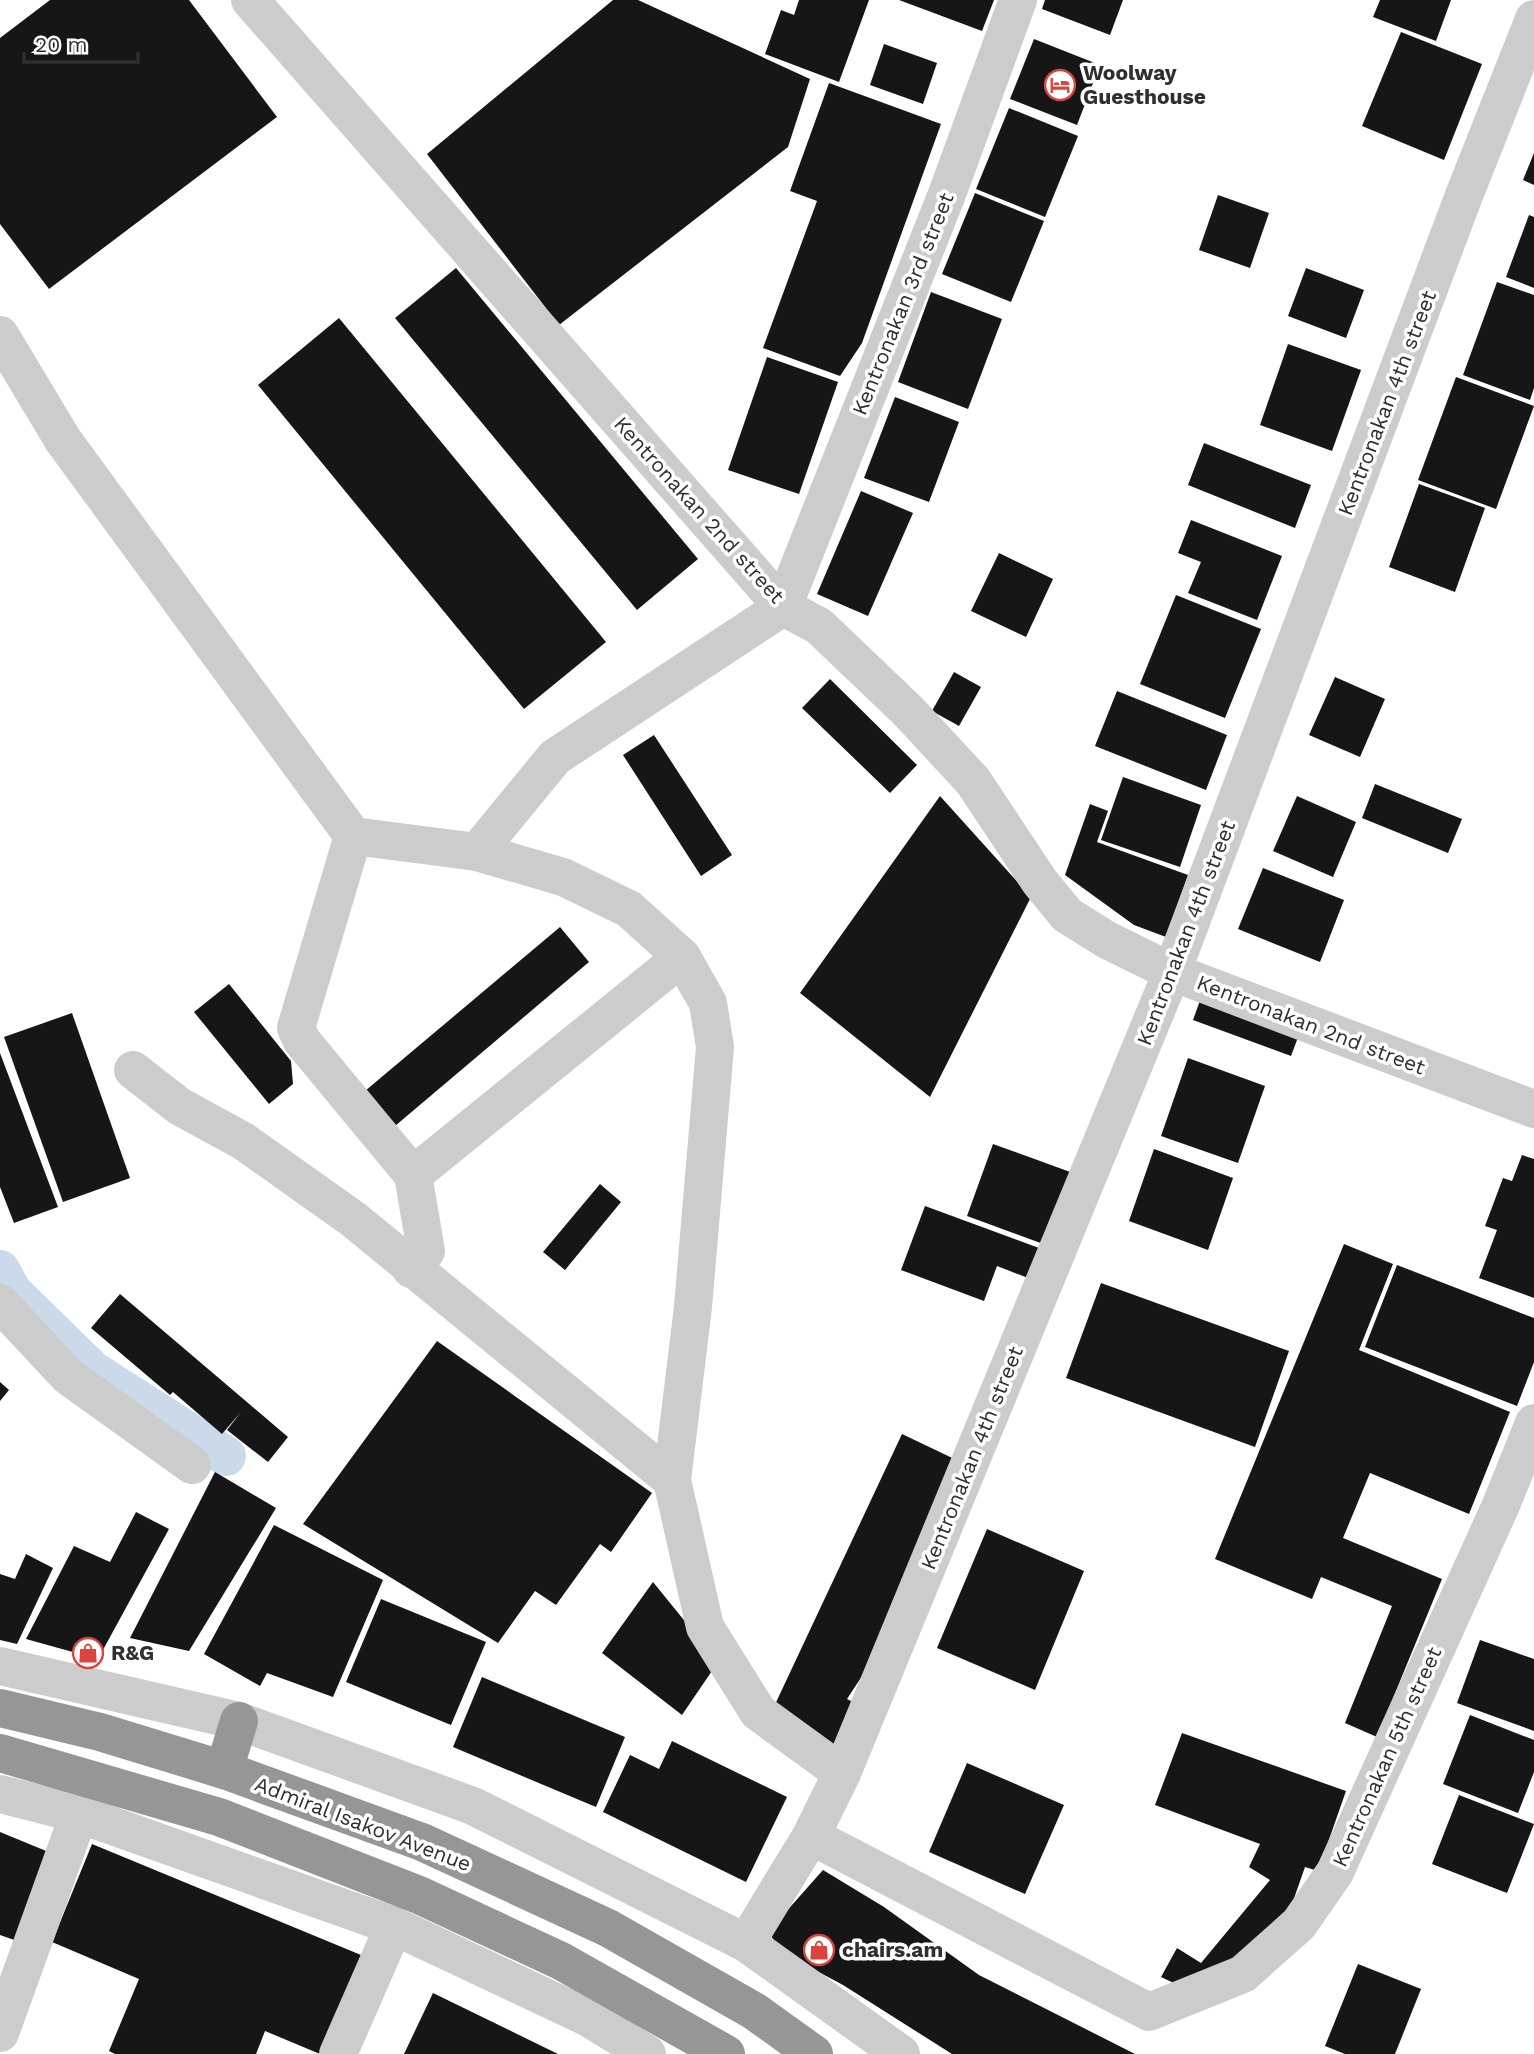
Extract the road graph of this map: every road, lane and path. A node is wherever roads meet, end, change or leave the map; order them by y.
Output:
1 (250, 0) edge
2 (1018, 0) edge
3 (1534, 19) edge
4 (0, 335) edge
5 (783, 607) junction
6 (353, 836) junction
7 (477, 852) junction
8 (682, 957) junction
9 (1172, 972) junction
10 (133, 1070) dead end
11 (1534, 1109) edge
12 (413, 1175) junction
13 (411, 1269) junction
14 (0, 1303) edge
15 (1534, 1423) edge
16 (192, 1465) dead end
17 (672, 1480) junction
18 (0, 1666) edge
19 (0, 1708) edge
20 (239, 1721) junction
21 (0, 1753) edge
22 (224, 1770) junction
23 (842, 1773) junction
24 (0, 1794) edge
25 (79, 1814) junction
26 (811, 1836) junction
27 (394, 1926) junction
28 (746, 1943) junction
29 (0, 2033) edge
30 (338, 2054) edge
31 (648, 2054) edge
32 (726, 2054) edge
33 (814, 2054) edge
34 (901, 2054) edge

1 - 5 street, Kentronakan 2nd street
2 - 5 street, Kentronakan 3rd street
3 - 9 street, Kentronakan 4th street
4 - 6 street
5 - 7 street
5 - 9 street, Kentronakan 2nd street
6 - 7 street
6 - 12 street
7 - 8 street
8 - 12 street
8 - 17 street
9 - 11 street, Kentronakan 2nd street
9 - 23 street, Kentronakan 4th street
10 - 13 street
12 - 13 street
13 - 17 street
14 - 16 street
15 - 26 street, Kentronakan 5th street
17 - 23 street
18 - 20 street
19 - 22 highway, Admiral Isakov Avenue
20 - 22 highway
20 - 28 street
21 - 32 highway
22 - 33 highway, Admiral Isakov Avenue
23 - 26 street, Kentronakan 4th street
24 - 25 street
25 - 27 street
25 - 29 street
26 - 28 street, Kentronakan 4th street
27 - 30 street
27 - 31 street
28 - 34 street

